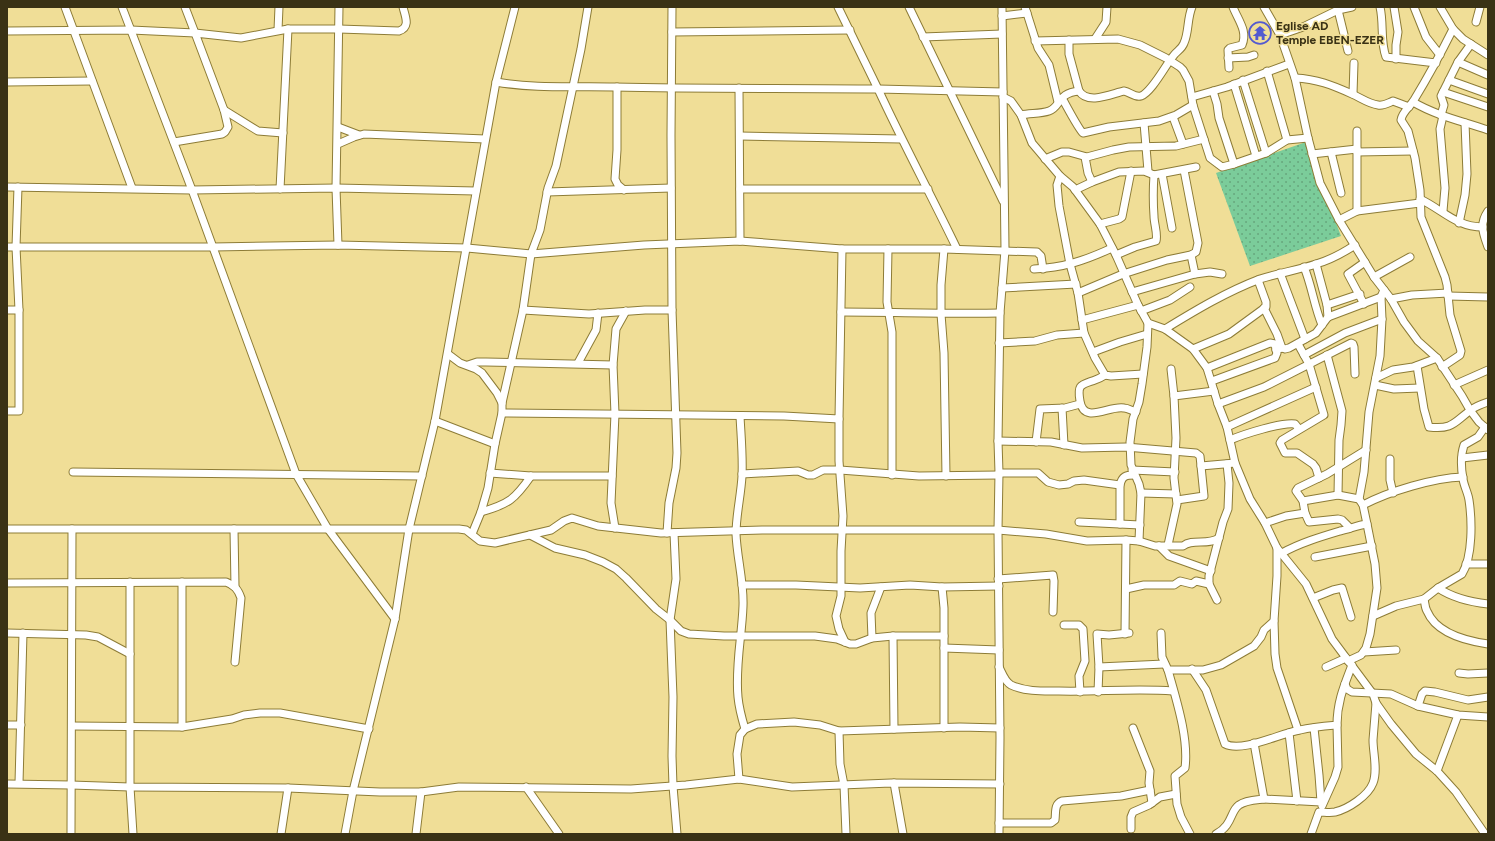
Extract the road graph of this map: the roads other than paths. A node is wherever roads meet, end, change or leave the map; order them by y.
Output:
1 (65, 7) edge
2 (122, 7) edge
3 (185, 7) edge
4 (279, 7) edge
5 (339, 7) edge
6 (403, 7) edge
7 (515, 7) edge
8 (588, 7) edge
9 (672, 7) edge
10 (838, 7) edge
11 (909, 7) edge
12 (1002, 7) edge
13 (1107, 7) edge
14 (1192, 7) edge
15 (1233, 7) edge
16 (1264, 7) edge
17 (1352, 7) edge
18 (1380, 7) edge
19 (1394, 7) edge
20 (1414, 7) edge
21 (1440, 7) edge
22 (1480, 7) edge
23 (1026, 10) edge
24 (1338, 10) junction
25 (1002, 16) junction
26 (1476, 22) dead end
27 (288, 29) junction
28 (339, 29) junction
29 (1453, 29) junction
30 (131, 30) junction
31 (278, 30) junction
32 (850, 30) junction
33 (7, 31) edge
34 (74, 31) junction
35 (672, 32) junction
36 (195, 33) junction
37 (1002, 34) junction
38 (1280, 35) junction
39 (924, 37) junction
40 (1095, 39) junction
41 (1069, 40) junction
42 (1035, 41) junction
43 (1471, 44) junction
44 (1348, 51) dead end
45 (1254, 55) dead end
46 (1440, 55) junction
47 (1488, 55) edge
48 (1228, 58) junction
49 (1396, 59) junction
50 (1170, 61) junction
51 (1458, 62) junction
52 (1354, 63) dead end
53 (1436, 63) junction
54 (1289, 64) junction
55 (1229, 68) dead end
56 (1267, 71) junction
57 (1488, 75) edge
58 (1295, 78) junction
59 (1244, 80) junction
60 (1449, 80) junction
61 (7, 82) edge
62 (92, 82) junction
63 (496, 82) junction
64 (1234, 84) junction
65 (572, 86) junction
66 (617, 87) junction
67 (671, 88) junction
68 (739, 88) junction
69 (878, 89) junction
70 (950, 90) junction
71 (1079, 91) junction
72 (1213, 91) junction
73 (1443, 92) junction
74 (1353, 94) junction
75 (1488, 94) edge
76 (1003, 95) junction
77 (1192, 98) junction
78 (1060, 100) junction
79 (1411, 104) junction
80 (1193, 105) junction
81 (1488, 107) edge
82 (224, 110) junction
83 (1020, 116) junction
84 (1442, 116) junction
85 (1173, 117) junction
86 (1144, 124) junction
87 (1465, 124) junction
88 (338, 127) junction
89 (1488, 130) edge
90 (1357, 131) dead end
91 (282, 133) junction
92 (359, 135) junction
93 (740, 136) junction
94 (1204, 138) junction
95 (1308, 138) junction
96 (485, 139) junction
97 (902, 139) junction
98 (1287, 140) junction
99 (174, 142) junction
100 (338, 144) junction
101 (1183, 144) junction
102 (1146, 147) junction
103 (1357, 150) junction
104 (1413, 151) junction
105 (1331, 152) junction
106 (1266, 153) junction
107 (1312, 154) junction
108 (1256, 156) junction
109 (1085, 157) junction
110 (1045, 158) junction
111 (1234, 164) junction
112 (1196, 167) dead end
113 (1184, 170) junction
114 (1131, 171) junction
115 (1151, 173) junction
116 (1162, 174) junction
117 (1060, 176) junction
118 (1092, 182) junction
119 (7, 186) edge
120 (18, 187) junction
121 (132, 188) junction
122 (336, 188) junction
123 (671, 188) junction
124 (280, 189) junction
125 (740, 189) junction
126 (928, 189) junction
127 (192, 190) junction
128 (624, 190) junction
129 (1076, 190) junction
130 (476, 191) junction
131 (547, 192) junction
132 (1341, 193) dead end
133 (1420, 201) junction
134 (1004, 205) junction
135 (1357, 211) junction
136 (1443, 211) junction
137 (1488, 211) edge
138 (1340, 220) junction
139 (1459, 223) junction
140 (1100, 224) junction
141 (1482, 227) junction
142 (1172, 228) dead end
143 (740, 241) junction
144 (672, 244) junction
145 (338, 245) junction
146 (1355, 245) junction
147 (7, 247) edge
148 (16, 247) junction
149 (213, 247) junction
150 (1488, 247) edge
151 (467, 248) junction
152 (1112, 248) junction
153 (888, 249) junction
154 (944, 249) junction
155 (957, 249) junction
156 (842, 250) junction
157 (1005, 250) junction
158 (531, 254) junction
159 (1116, 255) junction
160 (1191, 256) junction
161 (1410, 257) dead end
162 (1366, 262) junction
163 (1070, 264) junction
164 (1316, 264) junction
165 (1304, 267) junction
166 (1034, 269) dead end
167 (1043, 269) junction
168 (1280, 273) junction
169 (1123, 274) junction
170 (1195, 274) junction
171 (1222, 274) dead end
172 (1374, 277) junction
173 (1258, 280) junction
174 (1076, 284) junction
175 (1190, 287) dead end
176 (1002, 288) junction
177 (1384, 290) junction
178 (1132, 292) junction
179 (1078, 293) junction
180 (1360, 294) junction
181 (1448, 295) junction
182 (1381, 297) junction
183 (1488, 297) edge
184 (1390, 299) junction
185 (1364, 304) junction
186 (1326, 305) junction
187 (1139, 308) junction
188 (1264, 308) junction
189 (7, 310) edge
190 (19, 310) junction
191 (523, 310) junction
192 (672, 310) junction
193 (626, 311) junction
194 (841, 312) junction
195 (889, 312) junction
196 (598, 313) junction
197 (1000, 313) junction
198 (941, 314) junction
199 (1328, 317) junction
200 (1382, 319) junction
201 (1082, 320) junction
202 (1148, 323) junction
203 (1322, 325) junction
204 (1165, 329) junction
205 (1084, 333) junction
206 (1147, 334) junction
207 (1305, 339) junction
208 (1000, 343) junction
209 (1298, 344) junction
210 (1193, 349) junction
211 (1255, 349) junction
212 (1279, 349) junction
213 (1093, 352) junction
214 (448, 354) junction
215 (1304, 355) junction
216 (1328, 355) junction
217 (1437, 358) junction
218 (511, 364) junction
219 (578, 364) junction
220 (1259, 364) junction
221 (1308, 364) junction
222 (468, 365) junction
223 (613, 365) junction
224 (1417, 366) junction
225 (1442, 367) junction
226 (1207, 368) junction
227 (1171, 369) dead end
228 (1488, 370) edge
229 (1143, 374) junction
230 (1355, 374) dead end
231 (1105, 375) junction
232 (1212, 380) junction
233 (1376, 381) junction
234 (1454, 385) junction
235 (1316, 386) junction
236 (1420, 388) junction
237 (1214, 391) junction
238 (1174, 396) junction
239 (1488, 402) edge
240 (502, 403) junction
241 (1080, 404) junction
242 (1218, 404) junction
243 (1062, 408) junction
244 (1470, 410) junction
245 (7, 411) edge
246 (1136, 412) junction
247 (502, 413) junction
248 (616, 414) junction
249 (676, 415) junction
250 (740, 416) junction
251 (839, 419) junction
252 (435, 421) junction
253 (1227, 427) junction
254 (1299, 429) junction
255 (1486, 429) edge
256 (1230, 440) junction
257 (998, 441) junction
258 (1036, 442) junction
259 (495, 444) junction
260 (1064, 445) junction
261 (1130, 447) junction
262 (1366, 450) junction
263 (1176, 452) junction
264 (1488, 455) edge
265 (1462, 458) junction
266 (1390, 459) dead end
267 (1231, 464) junction
268 (1201, 466) junction
269 (1338, 466) junction
270 (840, 470) junction
271 (73, 472) dead end
272 (1133, 472) junction
273 (1175, 472) junction
274 (490, 473) junction
275 (296, 474) junction
276 (742, 474) junction
277 (999, 474) junction
278 (892, 475) junction
279 (422, 476) junction
280 (531, 476) junction
281 (612, 476) junction
282 (946, 476) junction
283 (1463, 477) junction
284 (1319, 478) junction
285 (1120, 485) junction
286 (1141, 493) junction
287 (1393, 493) junction
288 (1338, 495) junction
289 (1176, 497) junction
290 (1359, 499) junction
291 (1303, 501) junction
292 (1364, 505) junction
293 (481, 512) junction
294 (1305, 513) junction
295 (1079, 522) dead end
296 (1265, 523) junction
297 (1120, 524) junction
298 (1368, 524) junction
299 (1140, 525) junction
300 (615, 528) junction
301 (1350, 528) junction
302 (7, 529) edge
303 (72, 529) junction
304 (328, 529) junction
305 (409, 529) junction
306 (234, 530) junction
307 (736, 530) junction
308 (842, 530) junction
309 (998, 530) junction
310 (671, 533) junction
311 (472, 534) junction
312 (530, 535) junction
313 (1219, 538) junction
314 (1126, 540) junction
315 (1139, 541) junction
316 (1168, 545) junction
317 (1159, 546) junction
318 (1372, 546) junction
319 (1279, 551) junction
320 (1315, 557) dead end
321 (1466, 564) junction
322 (1488, 564) edge
323 (1211, 571) junction
324 (72, 582) junction
325 (130, 582) junction
326 (182, 582) junction
327 (7, 583) edge
328 (999, 583) junction
329 (1209, 584) junction
330 (742, 585) junction
331 (235, 587) junction
332 (841, 587) junction
333 (881, 587) junction
334 (942, 587) junction
335 (1438, 588) junction
336 (1126, 589) junction
337 (1313, 598) junction
338 (1424, 599) junction
339 (1217, 600) dead end
340 (1488, 604) edge
341 (1053, 612) dead end
342 (1373, 616) junction
343 (1351, 617) dead end
344 (395, 619) junction
345 (670, 620) junction
346 (1274, 622) junction
347 (1064, 625) dead end
348 (7, 633) edge
349 (23, 633) junction
350 (72, 633) junction
351 (1161, 633) dead end
352 (740, 636) junction
353 (893, 636) junction
354 (944, 636) junction
355 (872, 638) junction
356 (845, 642) junction
357 (1488, 644) edge
358 (944, 648) junction
359 (999, 650) junction
360 (1396, 650) dead end
361 (1364, 652) junction
362 (130, 654) junction
363 (1349, 661) junction
364 (235, 662) dead end
365 (999, 667) junction
366 (1099, 667) junction
367 (1166, 667) junction
368 (1326, 667) dead end
369 (1192, 670) junction
370 (1459, 673) dead end
371 (1488, 673) edge
372 (1345, 684) junction
373 (1173, 691) junction
374 (1080, 692) junction
375 (1098, 692) junction
376 (1373, 694) junction
377 (1488, 697) edge
378 (1376, 703) junction
379 (1418, 706) junction
380 (1458, 715) junction
381 (1488, 717) edge
382 (7, 725) edge
383 (21, 725) junction
384 (1337, 725) junction
385 (72, 726) junction
386 (130, 727) junction
387 (182, 727) junction
388 (944, 728) junction
389 (1000, 728) junction
390 (1133, 728) dead end
391 (1314, 728) junction
392 (369, 729) junction
393 (745, 729) junction
394 (894, 729) junction
395 (1298, 730) junction
396 (839, 731) junction
397 (1289, 733) junction
398 (1254, 743) junction
399 (1437, 771) junction
400 (739, 778) junction
401 (894, 783) junction
402 (7, 784) edge
403 (19, 784) junction
404 (1000, 784) junction
405 (72, 785) junction
406 (844, 785) junction
407 (673, 786) junction
408 (526, 787) junction
409 (130, 788) junction
410 (288, 788) junction
411 (1150, 790) junction
412 (353, 791) junction
413 (421, 792) junction
414 (1176, 794) junction
415 (1264, 799) junction
416 (1297, 801) junction
417 (1152, 803) junction
418 (1320, 806) junction
419 (999, 823) junction
420 (1131, 829) dead end
421 (71, 834) edge
422 (133, 834) edge
423 (281, 834) edge
424 (345, 834) edge
425 (416, 834) edge
426 (559, 834) edge
427 (677, 834) edge
428 (846, 834) edge
429 (903, 834) edge
430 (999, 834) edge
431 (1190, 834) edge
432 (1216, 834) edge
433 (1311, 834) edge
434 (1485, 834) edge

1 - 34 street
2 - 30 street
3 - 36 street
4 - 31 street
5 - 28 street
6 - 28 street
7 - 63 street
8 - 65 street
9 - 35 street
10 - 32 street
11 - 39 street
12 - 25 street
13 - 40 street
14 - 50 street
15 - 48 street
16 - 38 street
17 - 24 street
18 - 49 street
19 - 49 street
20 - 46 street
21 - 29 street
22 - 26 street
23 - 25 street
23 - 42 street
24 - 38 street
24 - 44 street
25 - 37 street
27 - 28 street
27 - 31 street
27 - 91 street
28 - 88 street
29 - 43 street
29 - 46 street
30 - 34 street
30 - 36 street
30 - 99 street
31 - 36 street
32 - 35 street
32 - 69 street
33 - 34 street
34 - 62 street
35 - 67 street
36 - 82 street
37 - 39 street
37 - 76 street
38 - 54 street
39 - 70 street
40 - 41 street
40 - 50 street
41 - 42 street
41 - 71 street
42 - 78 street
43 - 47 street
43 - 51 street
45 - 48 street
46 - 53 street
48 - 55 street
49 - 53 street
50 - 71 street
50 - 77 street
51 - 57 street
51 - 60 street
52 - 74 street
53 - 79 street
54 - 56 street
54 - 58 street
56 - 59 street
56 - 98 street
58 - 74 street
58 - 95 street
59 - 64 street
59 - 106 street
60 - 73 street
60 - 75 street
61 - 62 street
62 - 121 street
63 - 65 street
63 - 96 street
64 - 72 street
64 - 108 street
65 - 66 street
65 - 131 street
66 - 67 street
66 - 128 street
67 - 68 street
67 - 123 street
68 - 69 street
68 - 93 street
69 - 70 street
69 - 97 street
70 - 76 street
70 - 134 street
71 - 78 street
72 - 77 street
72 - 111 street
73 - 81 street
73 - 84 street
74 - 79 street
76 - 83 street
76 - 134 street
77 - 80 street
78 - 83 street
78 - 86 street
79 - 84 street
79 - 104 street
80 - 85 street
80 - 94 street
82 - 91 street
82 - 99 street
83 - 110 street
84 - 87 street
84 - 136 street
85 - 86 street
85 - 101 street
86 - 102 street
87 - 89 street
87 - 139 street
88 - 92 street
88 - 100 street
90 - 103 street
91 - 124 street
92 - 96 street
92 - 100 street
93 - 97 street
93 - 125 street
94 - 101 street
94 - 111 street
95 - 98 street
95 - 107 street
96 - 130 street
97 - 126 street
98 - 106 street
99 - 127 street
100 - 122 street
101 - 102 street
102 - 109 street
102 - 115 street
103 - 104 street
103 - 105 street
103 - 135 street
104 - 133 street
105 - 107 street
105 - 132 street
106 - 108 street
107 - 138 street
108 - 111 street
109 - 110 street
109 - 118 street
110 - 117 street
112 - 113 street
113 - 116 street
113 - 160 street
114 - 115 street
114 - 118 street
114 - 140 street
115 - 116 street
115 - 159 street
116 - 142 street
117 - 129 street
117 - 163 street
118 - 129 street
119 - 120 street
120 - 121 street
120 - 148 street
121 - 127 street
122 - 124 street
122 - 130 street
122 - 145 street
123 - 128 street
123 - 144 street
124 - 127 street
125 - 126 street
125 - 143 street
126 - 155 street
127 - 149 street
128 - 131 street
129 - 140 street
130 - 151 street
131 - 158 street
133 - 135 street
133 - 136 street
133 - 181 street
134 - 157 street
135 - 138 street
136 - 139 street
137 - 141 street
138 - 146 street
139 - 141 street
140 - 152 street
141 - 150 street
143 - 144 street
143 - 156 street
144 - 158 street
144 - 192 street
145 - 149 street
145 - 151 street
146 - 162 street
146 - 164 street
147 - 148 street
148 - 149 street
148 - 190 street
149 - 275 street
151 - 158 street
151 - 214 street
152 - 159 street
152 - 163 street
153 - 154 street
153 - 156 street
153 - 195 street
154 - 155 street
154 - 198 street
155 - 157 street
156 - 194 street
157 - 167 street
157 - 176 street
158 - 191 street
159 - 169 street
160 - 169 street
160 - 170 street
161 - 172 street
162 - 172 street
162 - 180 street
163 - 167 street
163 - 174 street
164 - 165 street
164 - 186 street
165 - 168 street
165 - 203 street
166 - 167 street
168 - 173 street
168 - 207 street
169 - 178 street
169 - 179 street
170 - 171 street
170 - 178 street
172 - 177 street
173 - 188 street
173 - 204 street
174 - 176 street
174 - 179 street
175 - 187 street
176 - 197 street
177 - 182 street
177 - 184 street
178 - 187 street
179 - 201 street
180 - 185 street
180 - 186 street
181 - 183 street
181 - 184 street
181 - 225 street
182 - 185 street
182 - 200 street
184 - 217 street
185 - 199 street
186 - 199 street
187 - 201 street
187 - 202 street
188 - 210 street
188 - 212 street
189 - 190 street
190 - 245 street
191 - 196 street
191 - 218 street
192 - 193 street
192 - 249 street
193 - 196 street
193 - 223 street
194 - 195 street
194 - 251 street
195 - 198 street
195 - 278 street
196 - 219 street
197 - 198 street
197 - 208 street
198 - 282 street
199 - 203 street
200 - 215 street
200 - 233 street
201 - 205 street
202 - 204 street
202 - 206 street
203 - 207 street
204 - 210 street
205 - 208 street
205 - 213 street
206 - 213 street
206 - 229 street
207 - 209 street
208 - 257 street
209 - 212 street
209 - 215 street
210 - 226 street
211 - 212 street
211 - 220 street
211 - 226 street
212 - 220 street
213 - 231 street
214 - 222 street
214 - 252 street
215 - 221 street
216 - 221 street
216 - 230 street
216 - 269 street
217 - 224 street
217 - 225 street
218 - 219 street
218 - 222 street
218 - 240 street
219 - 223 street
220 - 232 street
221 - 235 street
221 - 242 street
222 - 240 street
223 - 248 street
224 - 233 street
224 - 236 street
225 - 234 street
226 - 232 street
227 - 238 street
228 - 234 street
229 - 231 street
229 - 246 street
231 - 241 street
232 - 237 street
233 - 236 street
233 - 262 street
234 - 244 street
235 - 253 street
235 - 254 street
236 - 244 street
237 - 238 street
237 - 242 street
238 - 263 street
239 - 244 street
240 - 247 street
241 - 243 street
241 - 246 street
242 - 253 street
243 - 258 street
243 - 260 street
244 - 255 street
246 - 261 street
247 - 248 street
247 - 259 street
248 - 249 street
248 - 281 street
249 - 250 street
249 - 310 street
250 - 251 street
250 - 276 street
251 - 270 street
252 - 259 street
252 - 279 street
253 - 256 street
254 - 256 street
254 - 284 street
255 - 265 street
256 - 267 street
257 - 258 street
257 - 277 street
258 - 260 street
259 - 274 street
260 - 261 street
261 - 263 street
261 - 272 street
262 - 269 street
262 - 290 street
263 - 268 street
263 - 273 street
264 - 265 street
265 - 283 street
266 - 287 street
267 - 268 street
267 - 296 street
267 - 313 street
268 - 289 street
269 - 284 street
269 - 288 street
270 - 276 street
270 - 278 street
270 - 308 street
271 - 275 street
272 - 273 street
272 - 285 street
272 - 286 street
273 - 289 street
274 - 280 street
274 - 293 street
275 - 279 street
275 - 304 street
276 - 307 street
277 - 282 street
277 - 285 street
277 - 309 street
278 - 282 street
279 - 305 street
280 - 281 street
280 - 293 street
281 - 300 street
283 - 287 street
283 - 321 street
284 - 291 street
285 - 297 street
286 - 289 street
286 - 299 street
287 - 292 street
288 - 290 street
288 - 291 street
289 - 316 street
290 - 292 street
291 - 294 street
292 - 298 street
293 - 311 street
294 - 296 street
294 - 301 street
295 - 297 street
296 - 319 street
297 - 299 street
298 - 301 street
298 - 318 street
299 - 315 street
300 - 310 street
300 - 312 street
301 - 319 street
302 - 303 street
303 - 306 street
303 - 324 street
304 - 305 street
304 - 306 street
304 - 344 street
305 - 311 street
305 - 344 street
306 - 331 street
307 - 308 street
307 - 310 street
307 - 330 street
308 - 309 street
308 - 332 street
309 - 314 street
309 - 328 street
310 - 345 street
311 - 312 street
312 - 345 street
313 - 316 street
313 - 323 street
314 - 315 street
314 - 336 street
315 - 317 street
316 - 317 street
317 - 323 street
318 - 320 street
318 - 342 street
319 - 337 street
319 - 346 street
321 - 322 street
321 - 335 street
323 - 329 street
324 - 325 street
324 - 327 street
324 - 350 street
325 - 326 street
325 - 362 street
326 - 331 street
326 - 387 street
328 - 334 street
328 - 341 street
328 - 359 street
329 - 336 street
329 - 339 street
330 - 332 street
330 - 352 street
331 - 364 street
332 - 333 street
332 - 356 street
333 - 334 street
333 - 355 street
334 - 354 street
335 - 338 street
335 - 340 street
336 - 366 street
337 - 343 street
337 - 363 street
338 - 342 street
338 - 357 street
342 - 361 street
344 - 392 street
345 - 352 street
345 - 407 street
346 - 369 street
346 - 395 street
347 - 374 street
348 - 349 street
349 - 350 street
349 - 383 street
350 - 362 street
350 - 385 street
351 - 367 street
352 - 356 street
352 - 393 street
353 - 354 street
353 - 355 street
353 - 394 street
354 - 358 street
355 - 356 street
358 - 359 street
358 - 388 street
359 - 365 street
360 - 361 street
361 - 363 street
362 - 386 street
363 - 368 street
363 - 372 street
363 - 376 street
365 - 374 street
365 - 389 street
366 - 367 street
366 - 375 street
367 - 369 street
367 - 373 street
369 - 398 street
370 - 371 street
372 - 376 street
372 - 384 street
373 - 375 street
373 - 414 street
374 - 375 street
376 - 378 street
376 - 379 street
377 - 379 street
378 - 399 street
378 - 418 street
379 - 380 street
380 - 381 street
380 - 399 street
382 - 383 street
383 - 403 street
384 - 391 street
384 - 418 street
385 - 386 street
385 - 405 street
386 - 387 street
386 - 409 street
387 - 392 street
388 - 389 street
388 - 394 street
389 - 404 street
390 - 411 street
391 - 395 street
391 - 418 street
392 - 412 street
393 - 396 street
393 - 400 street
394 - 396 street
395 - 397 street
396 - 406 street
397 - 398 street
397 - 416 street
398 - 415 street
399 - 434 street
400 - 406 street
400 - 407 street
401 - 404 street
401 - 406 street
401 - 429 street
402 - 403 street
403 - 405 street
404 - 419 street
405 - 409 street
405 - 421 street
406 - 428 street
407 - 408 street
407 - 427 street
408 - 413 street
408 - 426 street
409 - 410 street
409 - 422 street
410 - 412 street
410 - 423 street
411 - 417 street
411 - 419 street
412 - 413 street
412 - 424 street
413 - 425 street
414 - 417 street
414 - 431 street
415 - 416 street
415 - 432 street
416 - 418 street
417 - 420 street
418 - 433 street
419 - 430 street

